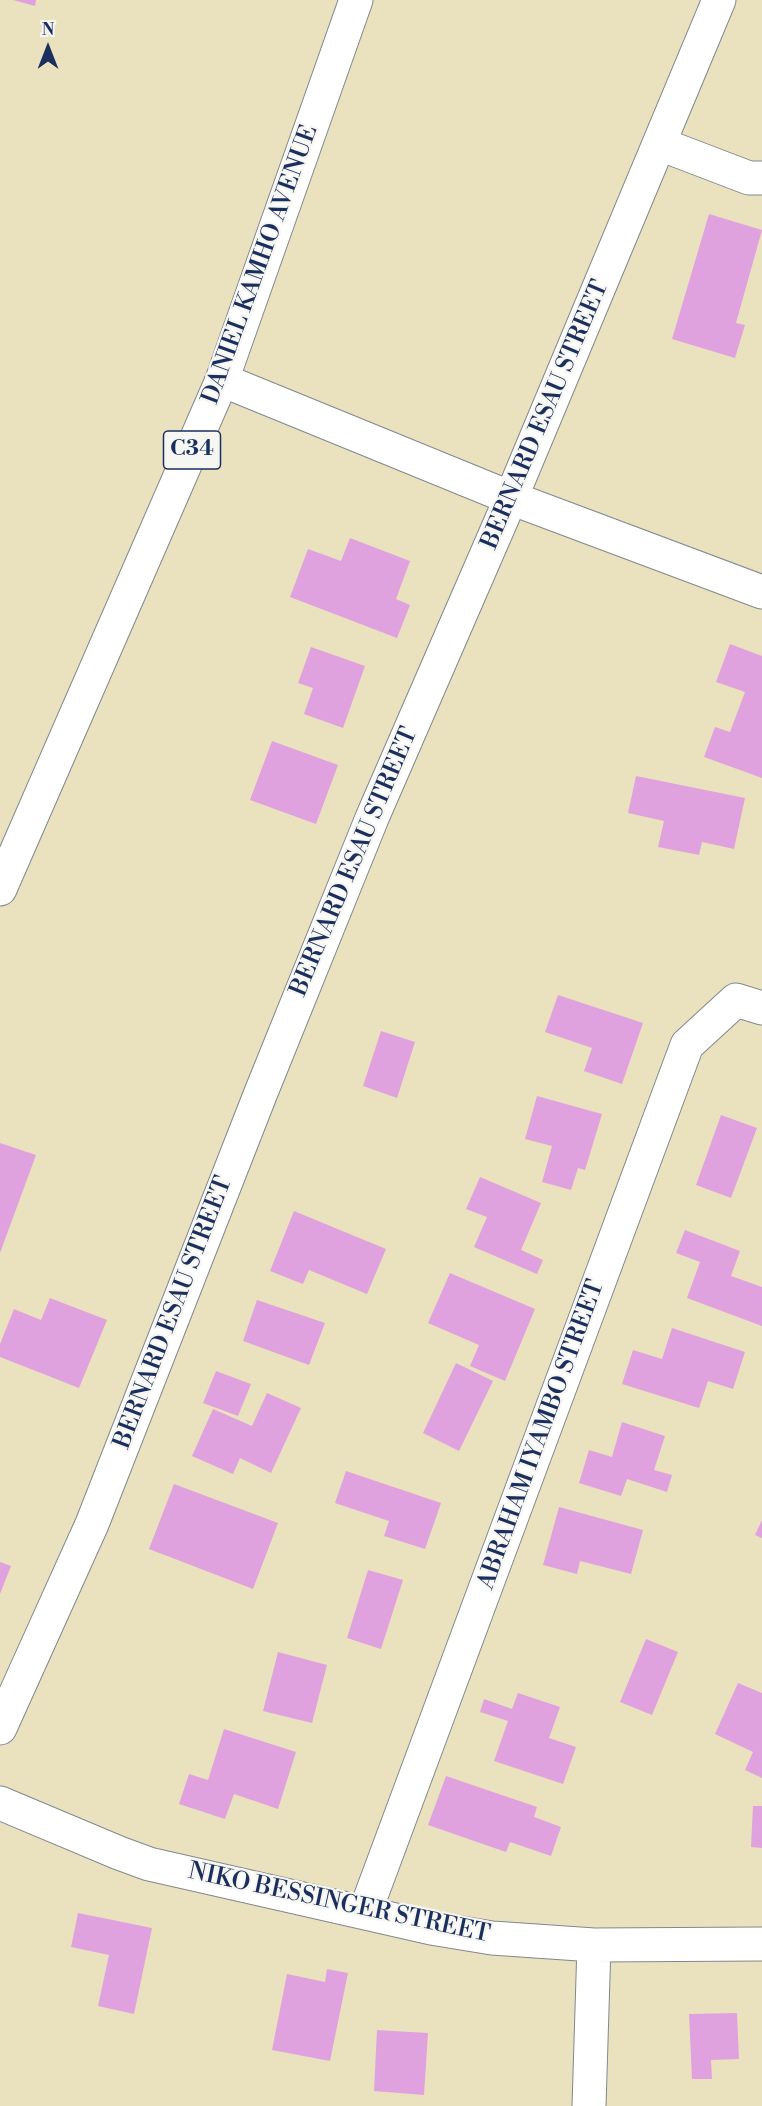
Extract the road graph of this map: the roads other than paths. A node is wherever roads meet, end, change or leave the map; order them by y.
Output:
1 (356, 0) edge
2 (719, 0) edge
3 (660, 144) junction
4 (762, 178) edge
5 (222, 380) junction
6 (511, 498) junction
7 (762, 592) edge
8 (0, 889) edge
9 (762, 1008) edge
10 (0, 1728) edge
11 (0, 1803) edge
12 (365, 1912) junction
13 (594, 1944) junction
14 (762, 1944) edge
15 (589, 2106) edge

1 - 5 street, DANIEL KAMHO AVENUE / C34
2 - 3 street, BERNARD ESAU STREET
3 - 4 street
3 - 6 street, BERNARD ESAU STREET
5 - 6 street
5 - 8 street, DANIEL KAMHO AVENUE / C34
6 - 7 street
6 - 10 street, BERNARD ESAU STREET
9 - 12 street, ABRAHAM IYAMBO STREET
11 - 12 street, NIKO BESSINGER STREET
12 - 13 street, NIKO BESSINGER STREET
13 - 14 street, NIKO BESSINGER STREET
13 - 15 street

